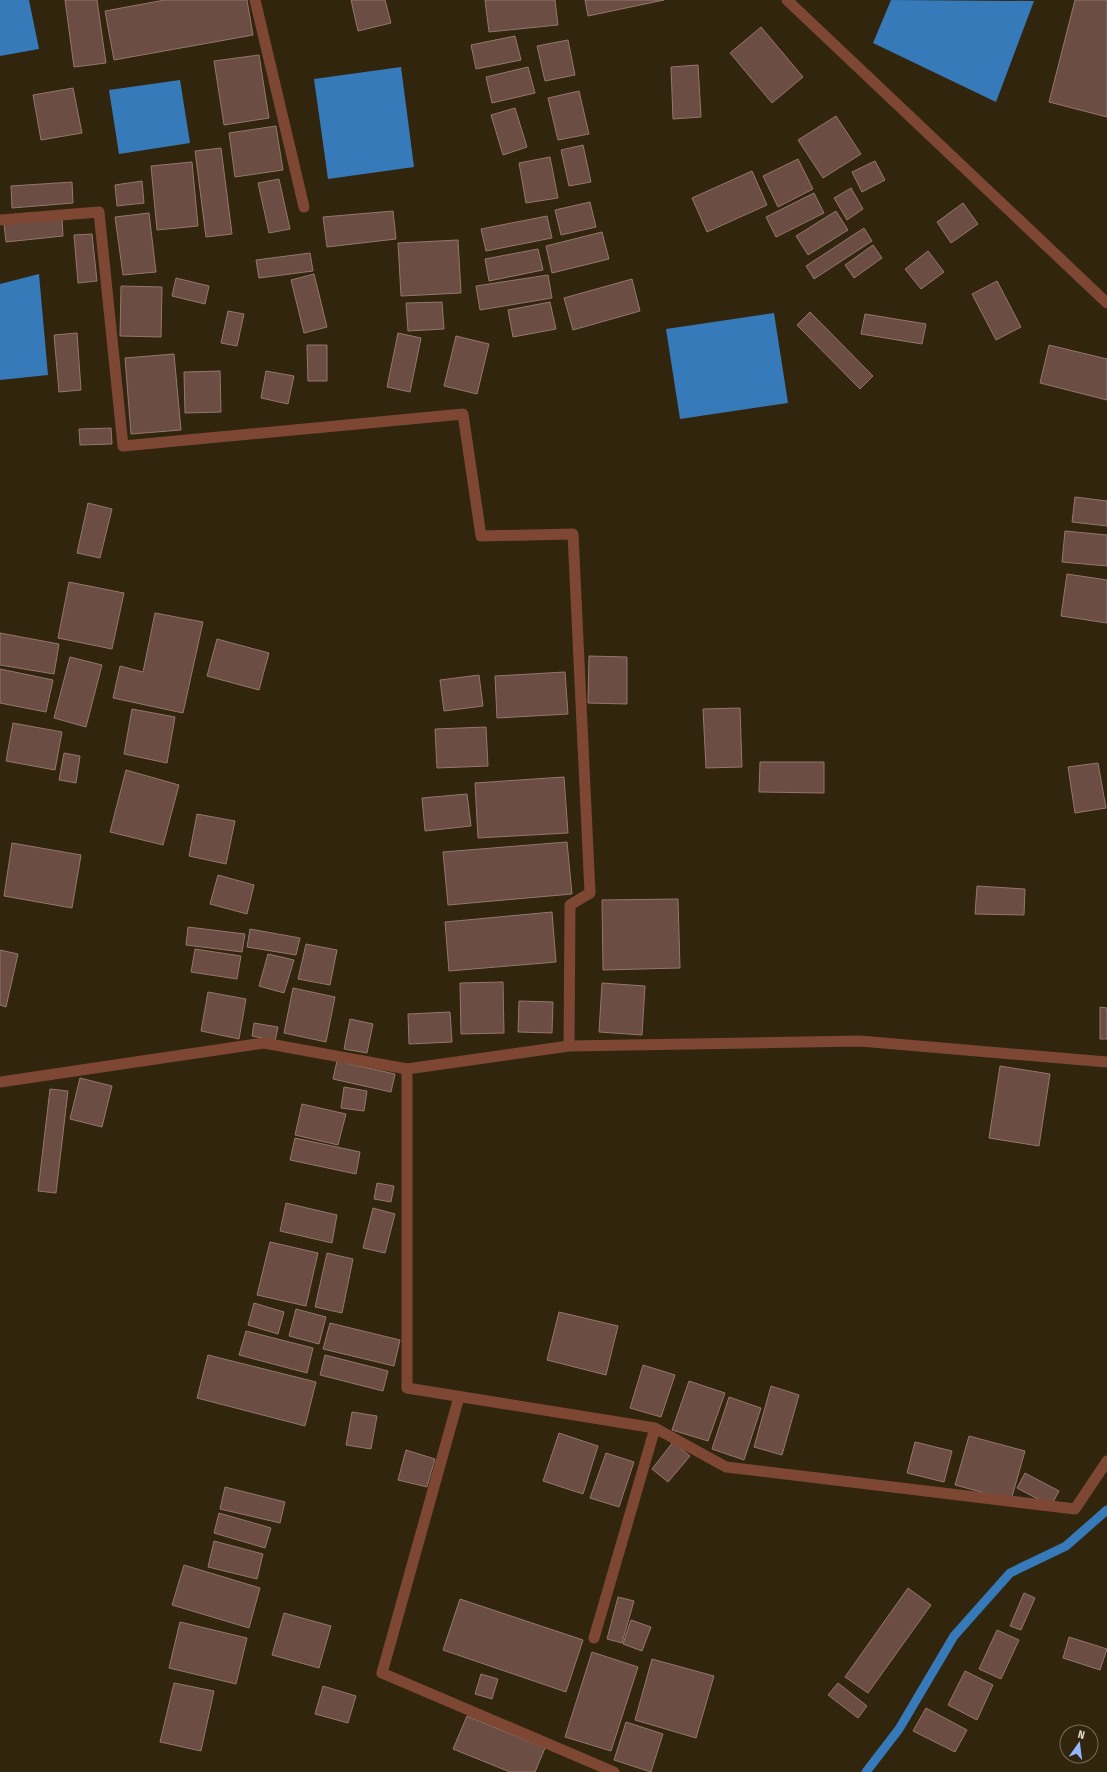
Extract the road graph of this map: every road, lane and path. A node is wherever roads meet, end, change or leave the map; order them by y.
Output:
1 (255, 0) edge
2 (786, 0) edge
3 (304, 207) dead end
4 (0, 220) edge
5 (1107, 303) edge
6 (569, 1046) junction
7 (1107, 1062) edge
8 (407, 1069) junction
9 (0, 1082) edge
10 (459, 1397) junction
11 (655, 1428) junction
12 (1107, 1461) edge
13 (594, 1638) dead end
14 (614, 1772) edge

1 - 3 street
2 - 5 street
4 - 6 street
6 - 7 street
6 - 8 street
8 - 9 street
8 - 10 street
10 - 11 street
10 - 14 street
11 - 12 street
11 - 13 street

